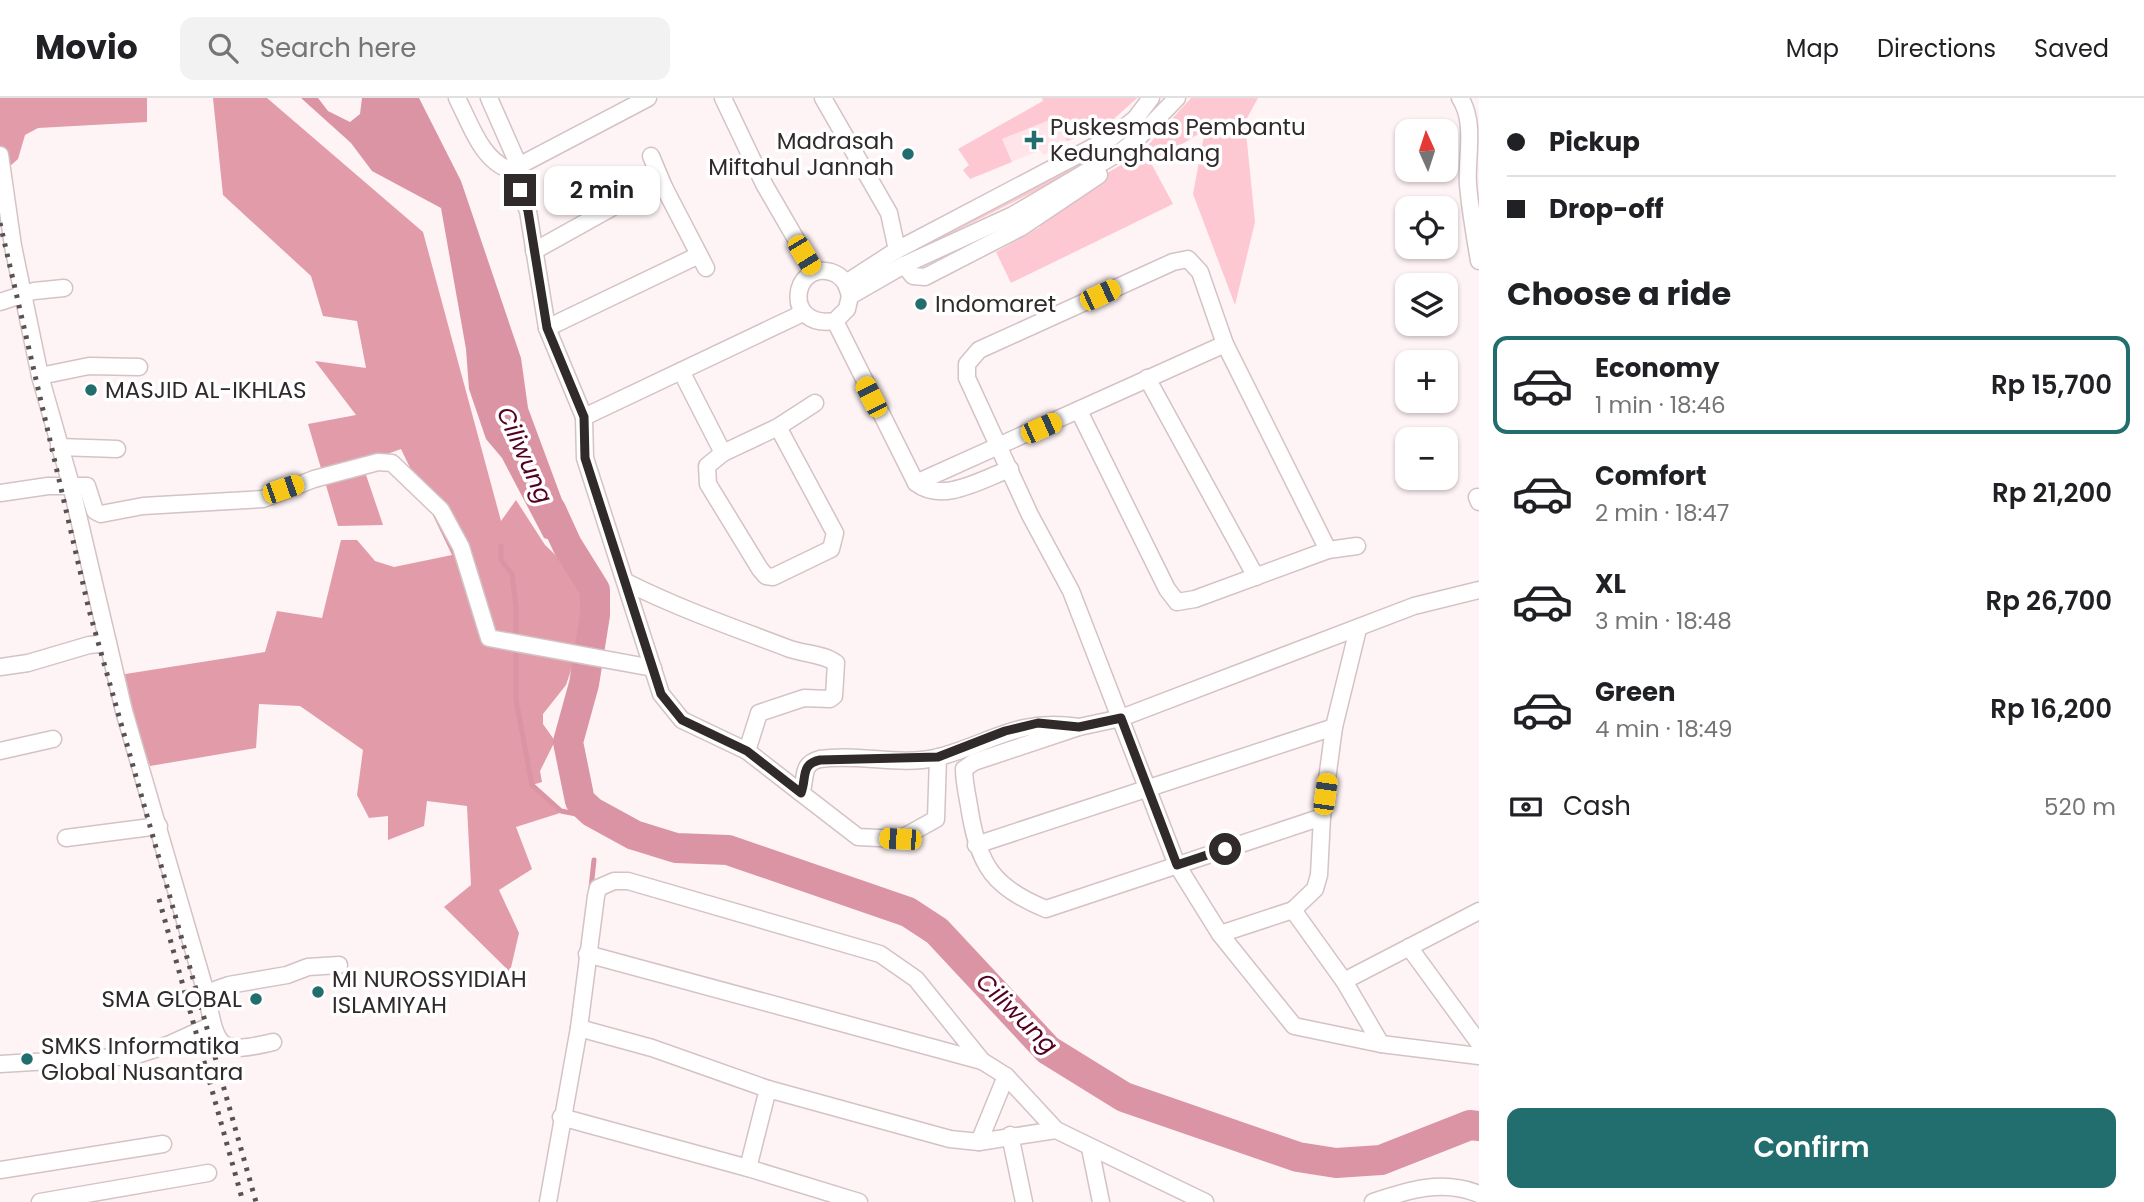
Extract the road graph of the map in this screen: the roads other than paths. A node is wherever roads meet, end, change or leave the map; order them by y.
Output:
1 (457, 98) edge
2 (489, 98) edge
3 (648, 98) edge
4 (723, 98) edge
5 (823, 98) edge
6 (1151, 98) edge
7 (1177, 98) edge
8 (1460, 98) edge
9 (0, 155) edge
10 (652, 156) dead end
11 (515, 168) junction
12 (664, 187) junction
13 (534, 251) junction
14 (901, 257) junction
15 (1479, 261) edge
16 (814, 272) junction
17 (64, 288) dead end
18 (848, 290) junction
19 (23, 295) junction
20 (0, 302) edge
21 (803, 313) junction
22 (835, 321) junction
23 (547, 328) junction
24 (1225, 344) junction
25 (139, 367) dead end
26 (681, 371) junction
27 (40, 376) junction
28 (1147, 378) junction
29 (815, 403) dead end
30 (1079, 411) junction
31 (584, 417) junction
32 (778, 427) junction
33 (1001, 446) junction
34 (60, 447) junction
35 (117, 449) dead end
36 (723, 453) junction
37 (1010, 469) junction
38 (916, 483) junction
39 (71, 485) junction
40 (0, 493) edge
41 (1357, 547) dead end
42 (1328, 550) junction
43 (1256, 577) junction
44 (628, 583) junction
45 (1479, 590) edge
46 (1358, 629) junction
47 (108, 643) junction
48 (0, 667) edge
49 (653, 668) junction
50 (1121, 718) junction
51 (1079, 727) junction
52 (1335, 727) junction
53 (53, 739) dead end
54 (0, 751) edge
55 (747, 751) junction
56 (938, 757) junction
57 (1149, 789) junction
58 (801, 793) junction
59 (1322, 817) junction
60 (159, 826) junction
61 (66, 838) dead end
62 (975, 845) junction
63 (1177, 865) junction
64 (1293, 909) junction
65 (1479, 911) edge
66 (1220, 934) junction
67 (1409, 947) junction
68 (587, 954) junction
69 (339, 965) dead end
70 (1344, 981) junction
71 (206, 993) junction
72 (212, 1025) junction
73 (579, 1028) junction
74 (273, 1042) dead end
75 (1479, 1043) edge
76 (1381, 1045) junction
77 (1479, 1056) edge
78 (982, 1061) junction
79 (0, 1064) edge
80 (1006, 1076) junction
81 (768, 1089) junction
82 (561, 1117) junction
83 (1056, 1130) junction
84 (1010, 1135) junction
85 (979, 1142) junction
86 (163, 1144) dead end
87 (1090, 1148) junction
88 (748, 1168) junction
89 (0, 1170) edge
90 (208, 1173) dead end
91 (1418, 1194) edge
92 (1479, 1194) edge
93 (1183, 1196) edge
94 (40, 1202) edge
95 (548, 1202) edge
96 (859, 1202) edge
97 (1024, 1202) edge
98 (1101, 1202) edge
99 (1205, 1202) edge
100 (1373, 1202) edge

1 - 11 street
2 - 11 street
3 - 11 street
4 - 16 street
5 - 14 street
6 - 14 street
7 - 14 street
8 - 15 street
9 - 19 street
10 - 12 street
11 - 13 street
12 - 13 street
12 - 23 street
13 - 23 street
14 - 18 street
16 - 18 street
16 - 21 street
17 - 19 street
18 - 22 street
19 - 20 street
19 - 27 street
21 - 22 street
21 - 26 street
22 - 38 street
23 - 31 street
24 - 28 street
24 - 33 street
24 - 42 street
25 - 27 street
26 - 31 street
26 - 36 street
27 - 34 street
28 - 30 street
28 - 43 street
29 - 32 street
30 - 33 street
30 - 43 street
31 - 44 street
32 - 36 street
32 - 36 street
33 - 37 street
33 - 38 street
34 - 35 street
34 - 39 street
37 - 38 street
37 - 50 street
39 - 40 street
39 - 47 street
39 - 49 street
41 - 42 street
42 - 43 street
44 - 49 street
44 - 55 street
45 - 46 street
46 - 50 street
46 - 52 street
47 - 48 street
47 - 60 street
49 - 55 street
50 - 51 street
50 - 57 street
51 - 56 street
51 - 62 street
52 - 57 street
52 - 59 street
53 - 54 street
55 - 58 street
56 - 58 street
56 - 58 street
57 - 62 street
57 - 63 street
59 - 63 street
59 - 64 street
60 - 61 street
60 - 71 street
62 - 63 street
63 - 66 street
64 - 66 street
64 - 70 street
65 - 67 street
66 - 76 street
67 - 70 street
67 - 75 street
68 - 73 street
68 - 78 street
68 - 78 street
69 - 71 street
70 - 76 street
71 - 72 street
72 - 74 street
72 - 79 street
73 - 81 street
73 - 82 street
76 - 77 street
78 - 80 street
80 - 83 street
80 - 85 street
81 - 85 street
81 - 88 street
82 - 88 street
82 - 95 street
83 - 84 street
83 - 87 street
84 - 85 street
84 - 97 street
86 - 89 street
87 - 93 street
87 - 98 street
88 - 96 street
90 - 94 street
91 - 92 street
91 - 100 street
93 - 99 street

